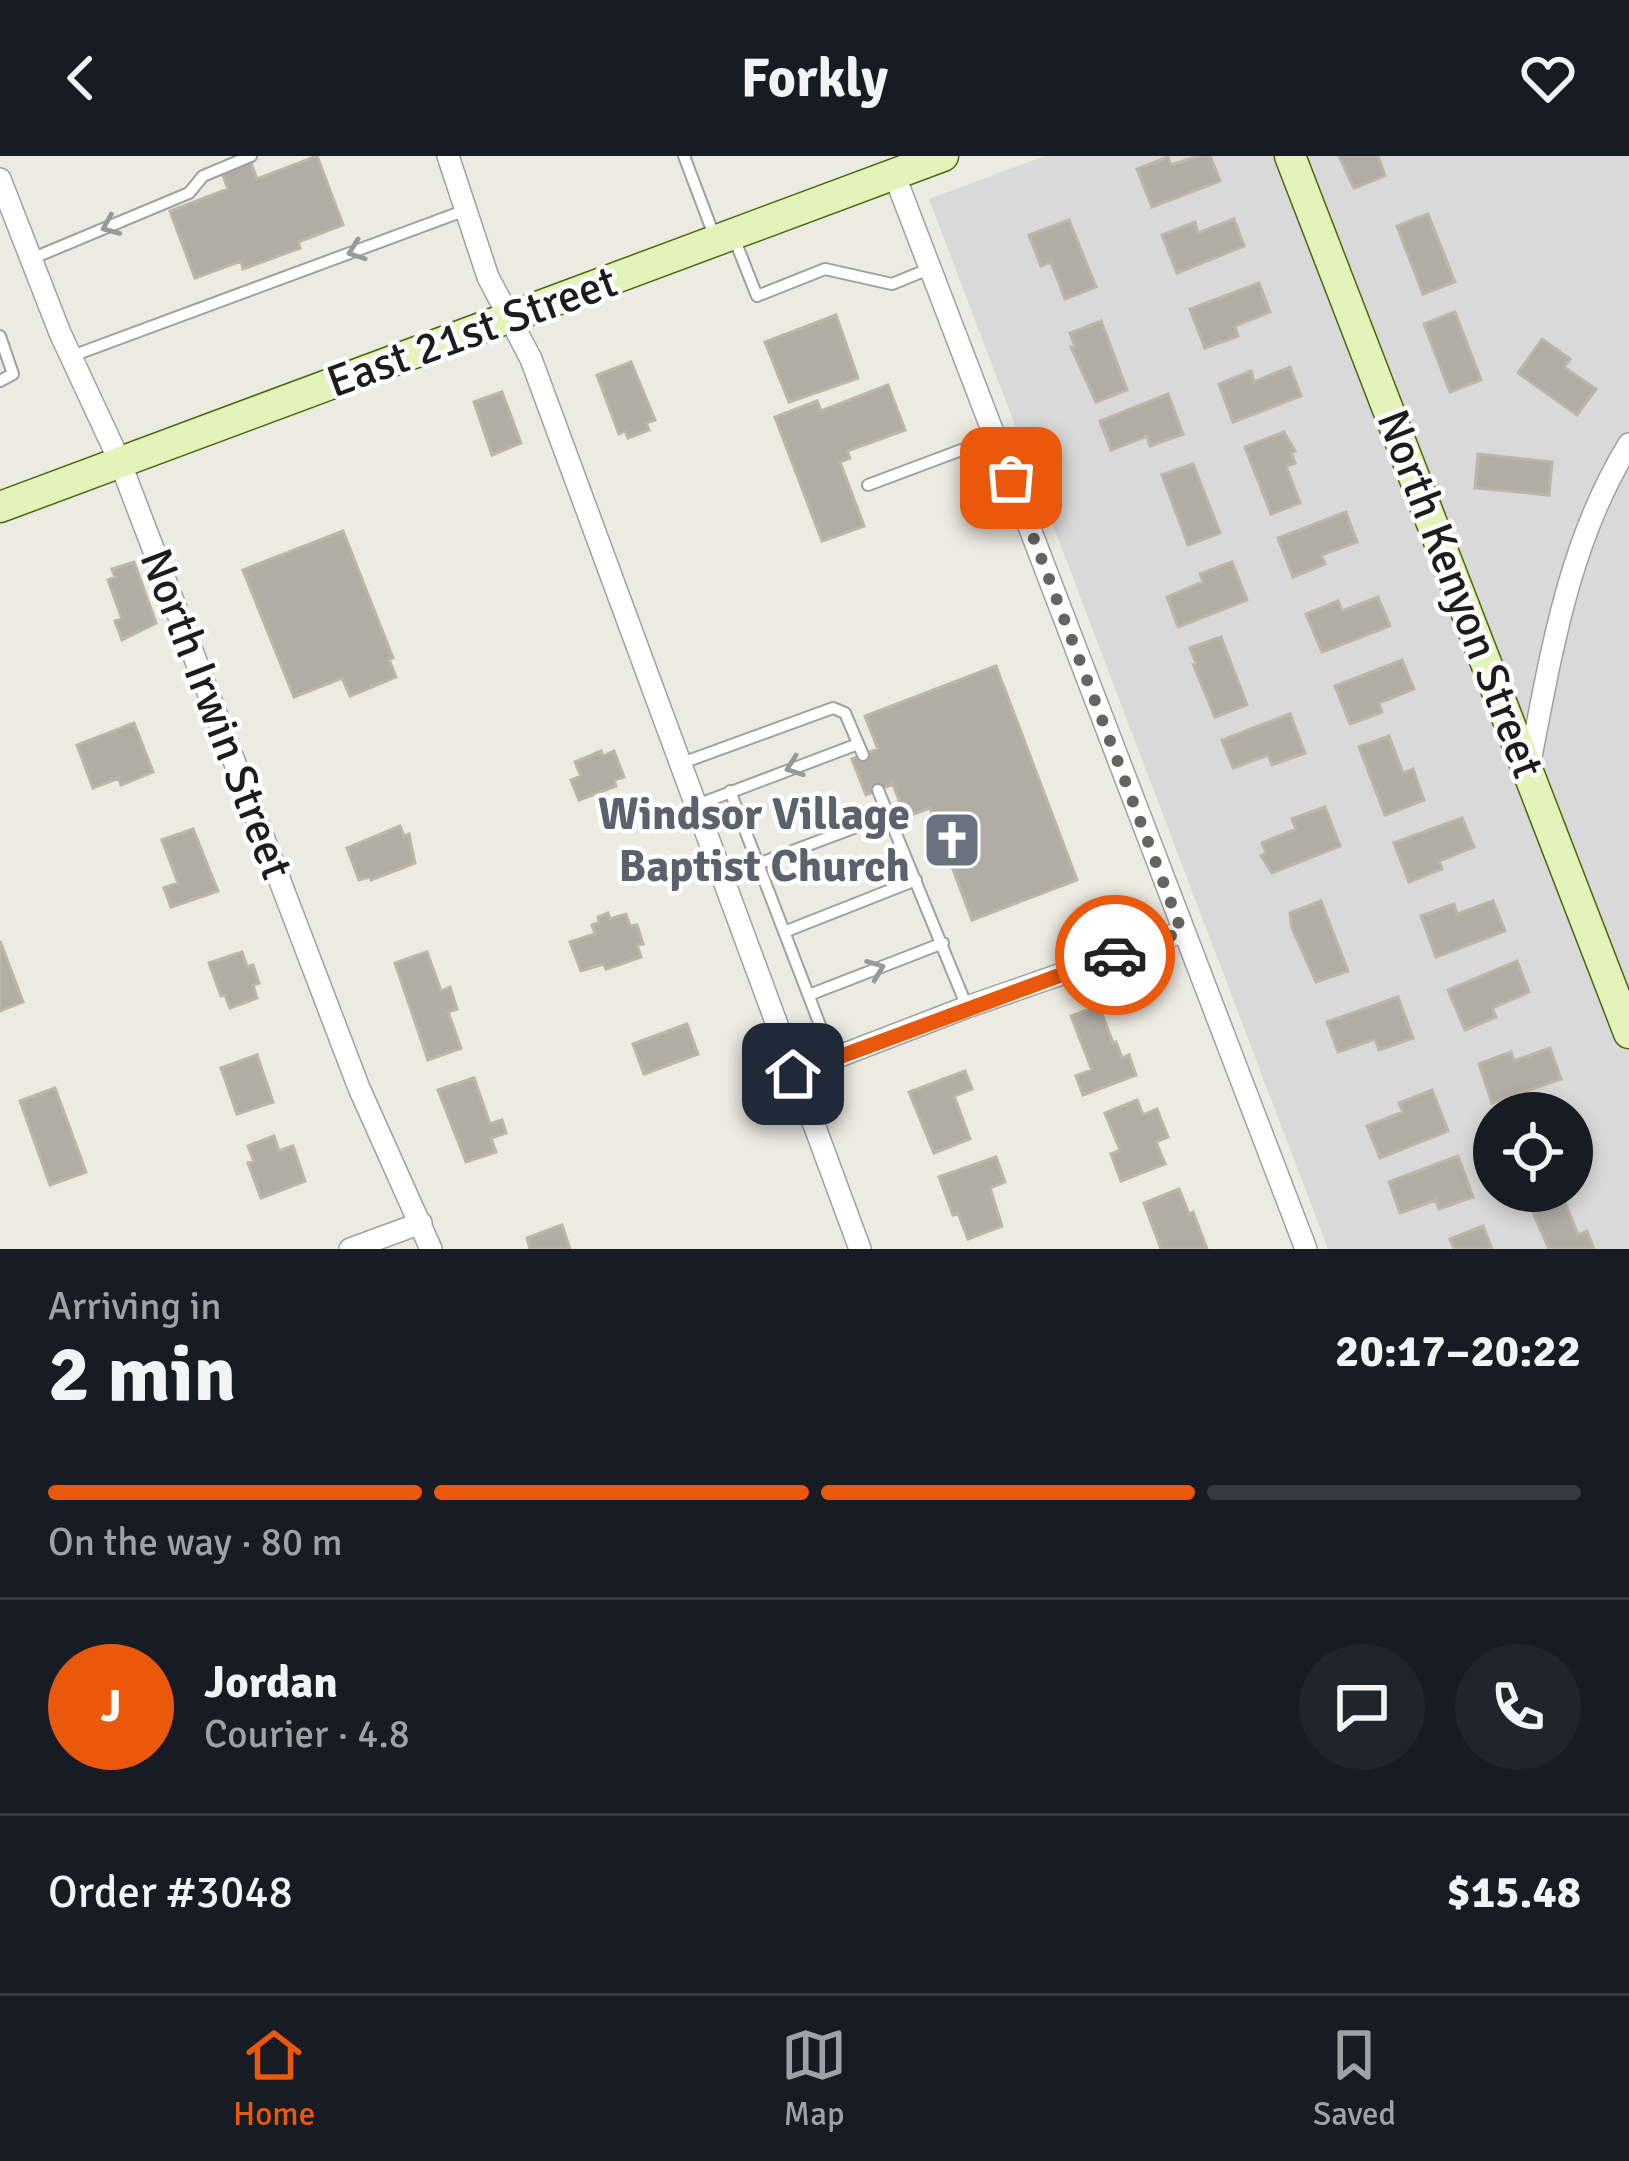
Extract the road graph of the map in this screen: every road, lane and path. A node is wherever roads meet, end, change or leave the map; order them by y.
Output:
1 (251, 156) edge
2 (684, 156) edge
3 (943, 156) edge
4 (1290, 156) edge
5 (456, 158) edge
6 (894, 174) junction
7 (0, 179) edge
8 (466, 210) junction
9 (6, 212) edge
10 (724, 238) junction
11 (31, 259) junction
12 (930, 268) junction
13 (509, 318) junction
14 (0, 336) edge
15 (72, 356) junction
16 (0, 381) edge
17 (996, 437) junction
18 (1629, 443) edge
19 (120, 462) junction
20 (868, 485) dead end
21 (0, 506) edge
22 (679, 764) junction
23 (1528, 769) junction
24 (878, 790) dead end
25 (730, 791) junction
26 (694, 806) junction
27 (888, 815) junction
28 (758, 864) junction
29 (916, 880) junction
30 (784, 932) junction
31 (1182, 932) junction
32 (943, 943) junction
33 (808, 995) junction
34 (967, 1007) junction
35 (1629, 1034) edge
36 (833, 1059) junction
37 (793, 1074) junction
38 (421, 1223) junction
39 (350, 1249) edge
40 (430, 1249) edge
41 (860, 1249) edge
42 (1306, 1249) edge

1 -> 11 lane
2 - 10 lane
3 - 6 main road, East 21st Street
4 - 23 main road, North Kenyon Street
5 - 8 street
6 - 10 main road, East 21st Street
6 - 12 street
7 - 9 street, North Irwin Street
8 - 13 street
8 -> 15 lane
9 - 11 street, North Irwin Street
10 - 12 lane
10 - 13 main road, East 21st Street
11 - 15 street, North Irwin Street
12 - 17 street
13 - 19 main road, East 21st Street
13 - 22 street
14 - 16 lane
15 - 19 street, North Irwin Street
17 - 20 lane
17 - 31 street
18 - 23 street
19 - 21 main road, East 21st Street
19 - 38 street, North Irwin Street
22 -> 25 lane
22 - 26 street
23 - 35 main road, North Kenyon Street
24 - 27 lane
25 - 26 lane
25 - 28 lane
26 - 37 street
27 - 28 lane
27 - 29 lane
28 - 30 lane
29 - 30 lane
29 - 32 lane
30 - 33 lane
31 - 34 street
31 - 42 street
33 -> 32 lane
32 - 34 lane
33 - 36 lane
34 - 36 street
36 - 37 street
37 - 41 street
38 - 39 street
38 - 40 street, North Irwin Street

